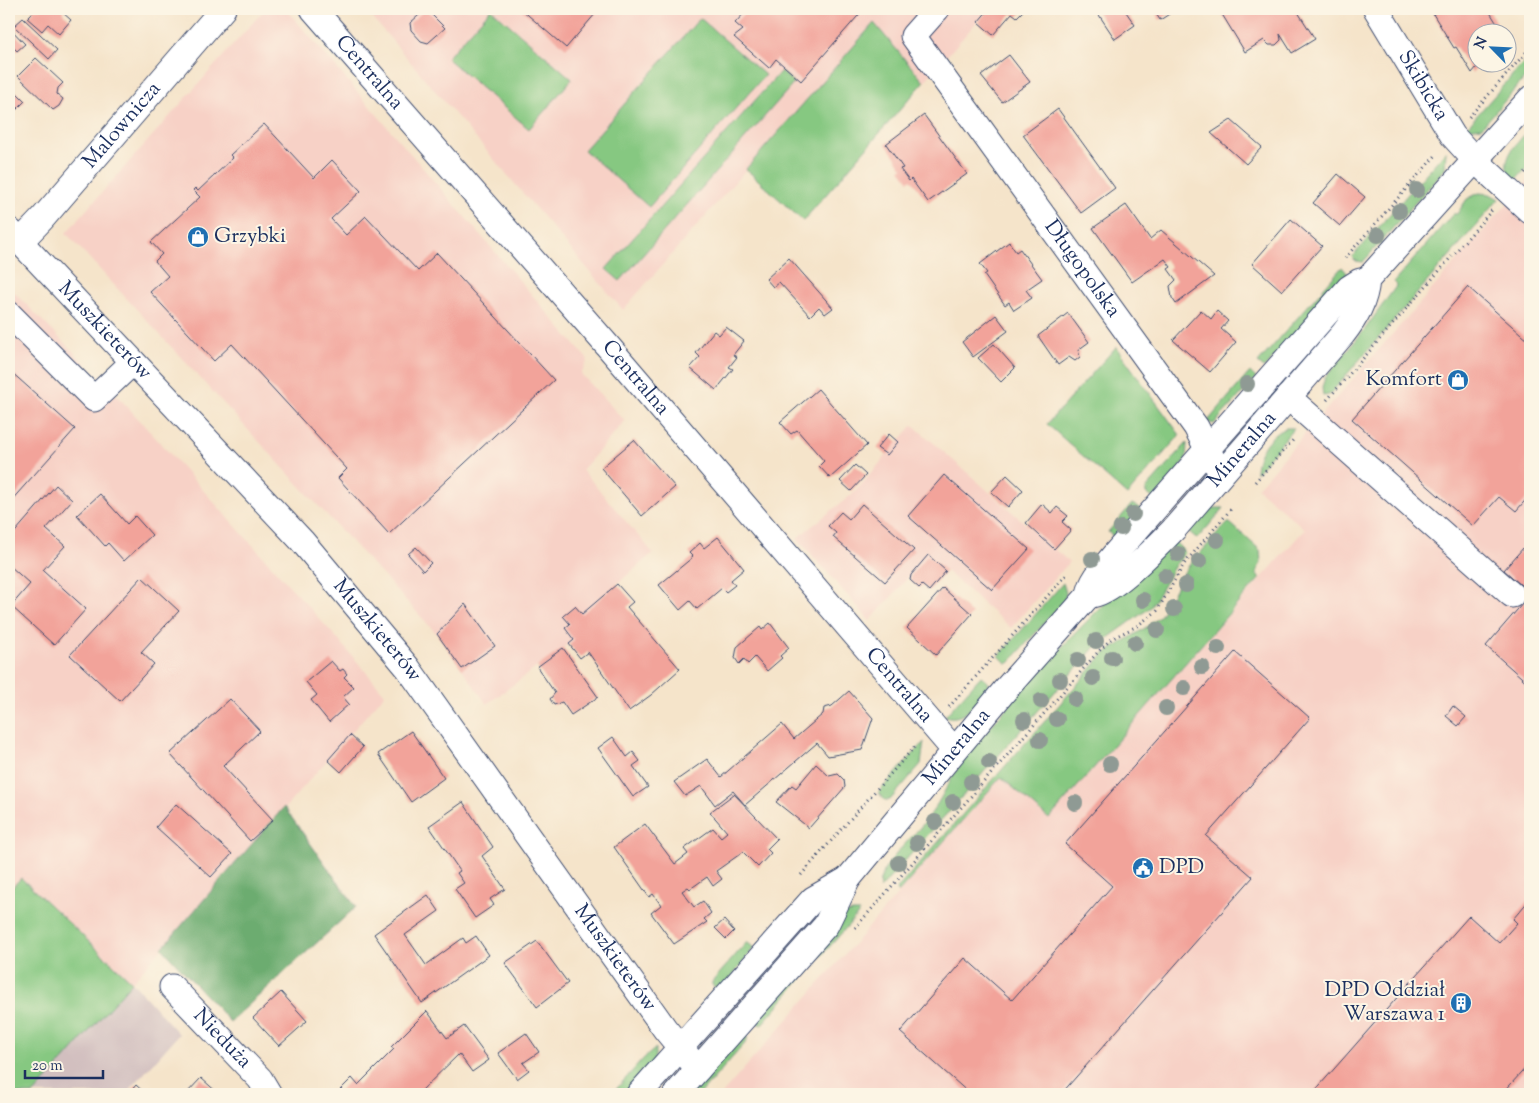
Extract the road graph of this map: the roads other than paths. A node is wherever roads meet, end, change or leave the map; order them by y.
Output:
1 (223, 9) edge
2 (313, 9) edge
3 (937, 9) edge
4 (1376, 9) edge
5 (1530, 99) edge
6 (1475, 160) junction
7 (1530, 211) edge
8 (14, 236) edge
9 (1367, 280) junction
10 (9, 314) edge
11 (133, 362) junction
12 (1288, 397) junction
13 (1208, 449) junction
14 (1221, 475) junction
15 (1089, 595) junction
16 (1512, 595) dead end
17 (954, 750) junction
18 (848, 879) junction
19 (172, 987) dead end
20 (680, 1049) junction
21 (698, 1069) junction
22 (269, 1094) edge
23 (639, 1094) edge
24 (676, 1094) edge

1 - 8 street, Malownicza
2 - 17 street, Centralna
3 - 13 street, Długopolska
4 - 6 street, Skibicka
5 - 6 street, Mineralna
6 - 7 street, Skibicka
6 - 9 street, Mineralna
8 - 11 street, Muszkieterów
9 - 12 street, Mineralna
9 - 13 street, Mineralna
10 - 11 street
11 - 20 street, Muszkieterów
12 - 14 street, Mineralna
12 - 16 street
13 - 14 street, Długopolska
13 - 15 street, Mineralna
14 - 15 street, Mineralna
15 - 17 street, Mineralna
17 - 18 street, Mineralna
18 - 20 street, Mineralna
18 - 21 street, Mineralna
19 - 22 street, Nieduża
20 - 21 street, Muszkieterów
20 - 23 street, Mineralna
21 - 24 street, Mineralna

